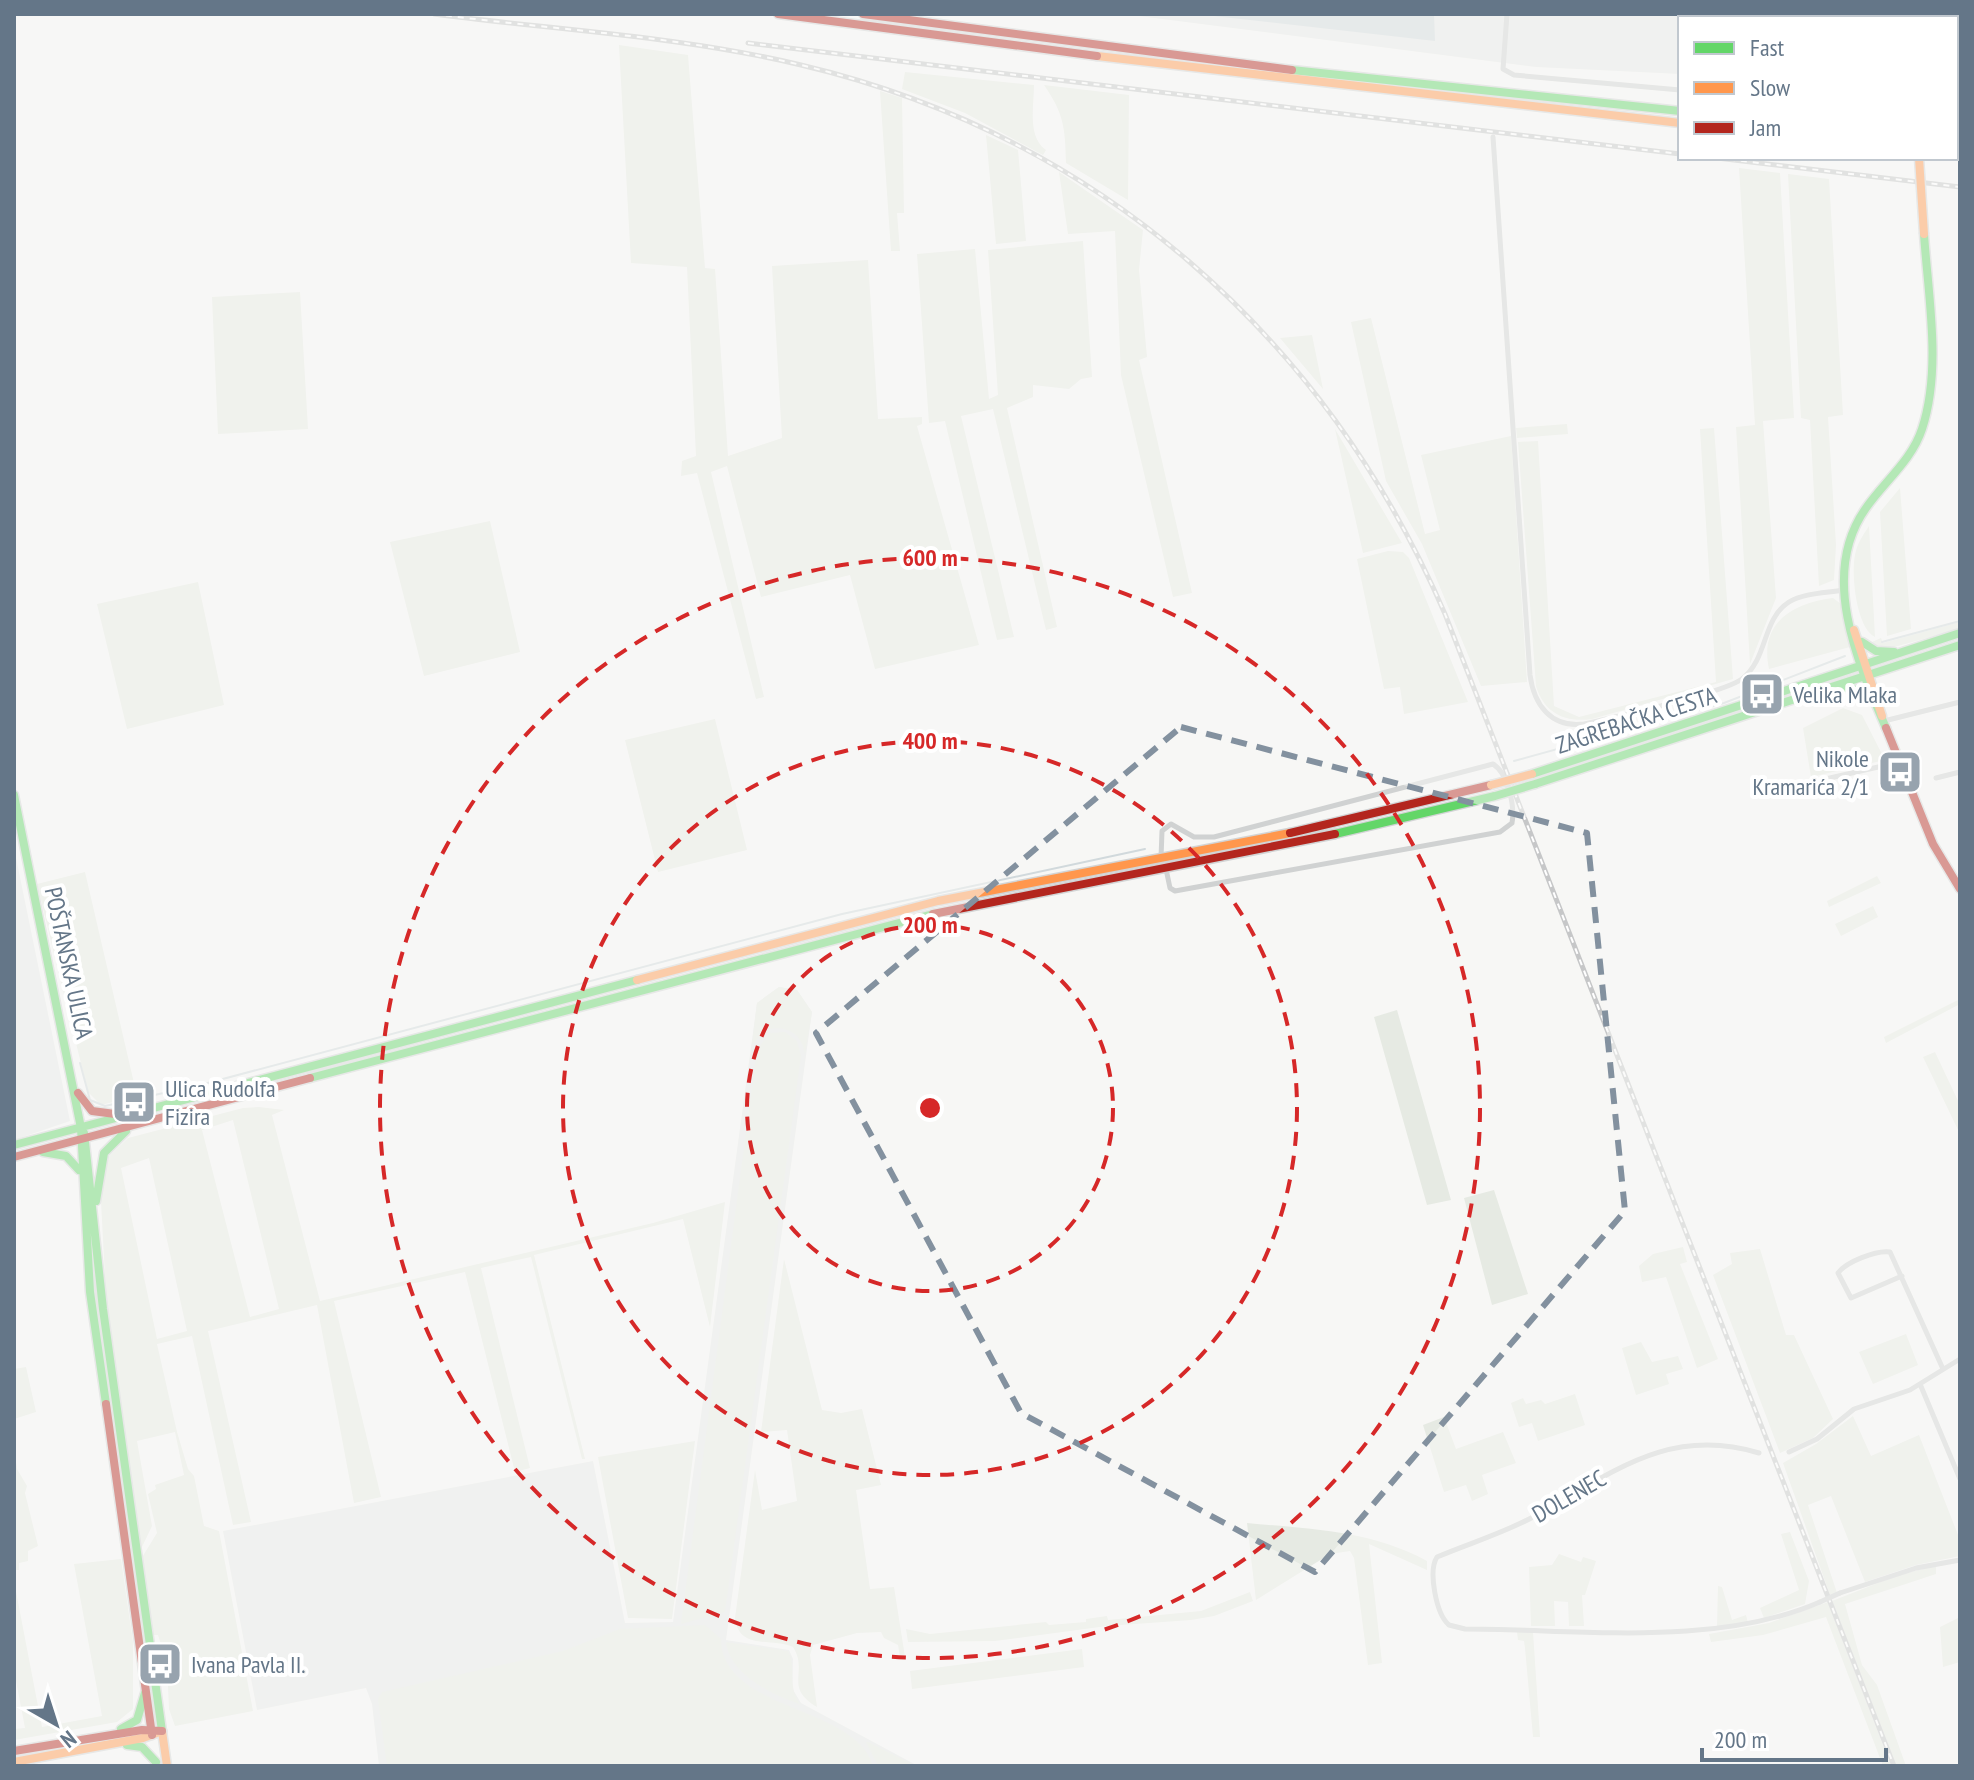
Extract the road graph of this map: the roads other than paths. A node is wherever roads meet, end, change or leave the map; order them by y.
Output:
1 (778, 14) edge
2 (863, 14) edge
3 (1507, 14) edge
4 (1678, 90) edge
5 (1678, 111) edge
6 (1678, 123) edge
7 (1493, 137) dead end
8 (1919, 160) edge
9 (1843, 590) junction
10 (1852, 626) junction
11 (1960, 633) edge
12 (1859, 640) junction
13 (1960, 645) edge
14 (1898, 653) junction
15 (1863, 665) junction
16 (1866, 675) junction
17 (1835, 686) junction
18 (1960, 702) edge
19 (1874, 706) junction
20 (1883, 722) junction
21 (1900, 762) junction
22 (1960, 772) edge
23 (1936, 778) dead end
24 (1808, 783) dead end
25 (14, 795) edge
26 (1161, 858) junction
27 (1166, 869) junction
28 (1960, 889) edge
29 (73, 1081) junction
30 (140, 1113) junction
31 (142, 1123) junction
32 (81, 1128) junction
33 (82, 1139) junction
34 (14, 1145) edge
35 (33, 1152) junction
36 (14, 1157) edge
37 (82, 1178) junction
38 (92, 1214) junction
39 (1902, 1276) junction
40 (1960, 1359) edge
41 (1943, 1369) junction
42 (1920, 1384) junction
43 (1789, 1452) dead end
44 (1759, 1453) dead end
45 (1960, 1479) edge
46 (1960, 1560) edge
47 (145, 1693) junction
48 (162, 1731) junction
49 (151, 1733) junction
50 (98, 1737) junction
51 (106, 1745) junction
52 (14, 1751) edge
53 (14, 1762) edge
54 (156, 1764) edge
55 (167, 1766) edge

1 - 6 main road
2 - 5 main road
3 - 4 street
7 - 9 street
8 - 9 main road, bridge
9 - 10 main road
10 - 12 main road
10 - 15 main road
11 - 14 main road, ZAGREBAČKA CESTA
12 - 14 main road
12 - 15 main road
13 - 16 main road, ZAGREBAČKA CESTA
14 - 15 main road, ZAGREBAČKA CESTA
15 - 16 main road
15 - 26 main road, ZAGREBAČKA CESTA, bridge
16 - 17 main road, ZAGREBAČKA CESTA
16 - 19 main road
16 - 20 main road
17 - 19 main road
17 - 27 main road, ZAGREBAČKA CESTA, bridge
18 - 20 street
19 - 20 main road
20 - 21 main road
21 - 24 street
21 - 28 main road
22 - 23 street
25 - 29 main road, POŠTANSKA ULICA
26 - 27 street
26 - 30 main road, ZAGREBAČKA CESTA
27 - 31 main road, ZAGREBAČKA CESTA
29 - 30 main road
29 - 32 main road, POŠTANSKA ULICA
30 - 32 main road
31 - 33 main road, ZAGREBAČKA CESTA
31 - 38 main road
32 - 33 main road, POŠTANSKA ULICA
32 - 34 main road
33 - 35 main road, ZAGREBAČKA CESTA
33 - 37 main road
33 - 38 main road
35 - 36 main road, ZAGREBAČKA CESTA
35 - 37 main road
37 - 47 main road
38 - 48 main road
39 - 39 street
39 - 41 street
40 - 41 street
41 - 42 street
42 - 43 street
42 - 45 street
44 - 46 street, DOLENEC, bridge
47 - 49 main road
47 - 50 main road
48 - 49 main road
48 - 55 main road
49 - 50 main road
49 - 51 main road
49 - 54 main road
50 - 52 main road
51 - 53 main road
51 - 54 main road

